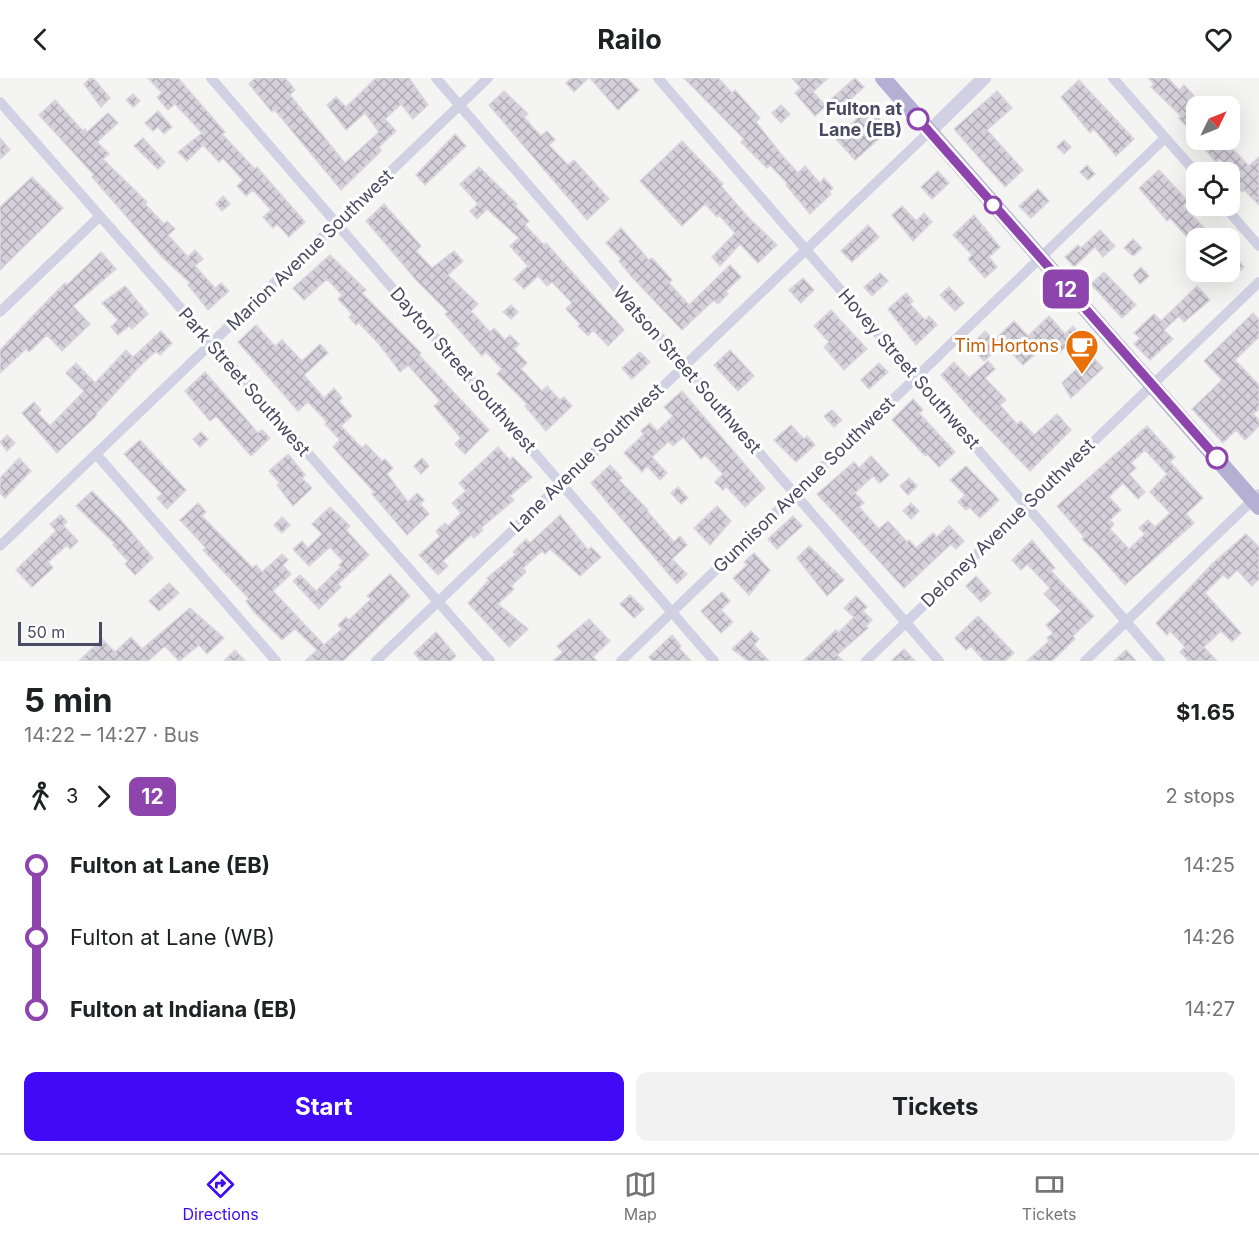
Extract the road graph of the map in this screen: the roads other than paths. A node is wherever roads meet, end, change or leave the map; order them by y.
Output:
1 (212, 78) edge
2 (435, 78) edge
3 (488, 78) edge
4 (658, 78) edge
5 (883, 78) edge
6 (984, 78) edge
7 (1113, 78) edge
8 (0, 102) edge
9 (460, 106) junction
10 (929, 132) junction
11 (1165, 138) junction
12 (1186, 162) edge
13 (1233, 216) edge
14 (99, 217) junction
15 (337, 225) junction
16 (1259, 246) edge
17 (804, 248) junction
18 (1038, 258) junction
19 (1259, 282) edge
20 (0, 312) edge
21 (211, 344) junction
22 (683, 366) junction
23 (915, 377) junction
24 (1151, 385) junction
25 (96, 454) junction
26 (561, 483) junction
27 (795, 495) junction
28 (1257, 500) edge
29 (1026, 506) junction
30 (0, 546) edge
31 (438, 603) junction
32 (672, 612) junction
33 (1126, 621) junction
34 (906, 622) junction
35 (276, 661) edge
36 (376, 661) edge
37 (490, 661) edge
38 (621, 661) edge
39 (714, 661) edge
40 (866, 661) edge
41 (939, 661) edge
42 (1085, 661) edge
43 (1160, 661) edge

1 - 15 street, Dayton Street Southwest
2 - 9 street, Watson Street Southwest
3 - 9 street, Marion Avenue Southwest
4 - 17 street, Hovey Street Southwest
5 - 10 main road
6 - 10 street
7 - 11 street
8 - 14 street, Park Street Southwest
9 - 15 street, Marion Avenue Southwest
9 - 22 street, Watson Street Southwest
10 - 17 street, Lane Avenue Southwest
10 - 18 main road
11 - 12 street
11 - 18 street, Gunnison Avenue Southwest
13 - 16 street
14 - 20 street
14 - 21 street, Park Street Southwest
15 - 21 street, Marion Avenue Southwest
15 - 26 street, Dayton Street Southwest
17 - 22 street, Lane Avenue Southwest
17 - 23 street, Hovey Street Southwest
18 - 23 street, Gunnison Avenue Southwest
18 - 24 main road
19 - 24 street, Deloney Avenue Southwest
21 - 25 street, Marion Avenue Southwest
21 - 31 street, Park Street Southwest
22 - 26 street, Lane Avenue Southwest
22 - 27 street, Watson Street Southwest
23 - 27 street, Gunnison Avenue Southwest
23 - 29 street, Hovey Street Southwest
24 - 28 main road
24 - 29 street, Deloney Avenue Southwest
25 - 30 street, Marion Avenue Southwest
25 - 35 street
26 - 31 street, Lane Avenue Southwest
26 - 32 street, Dayton Street Southwest
27 - 32 street, Gunnison Avenue Southwest
27 - 34 street, Watson Street Southwest
28 - 33 street
29 - 33 street, Hovey Street Southwest
29 - 34 street, Deloney Avenue Southwest
31 - 36 street, Lane Avenue Southwest
31 - 37 street, Park Street Southwest
32 - 38 street, Gunnison Avenue Southwest
32 - 39 street, Dayton Street Southwest
33 - 42 street
33 - 43 street, Hovey Street Southwest
34 - 40 street, Deloney Avenue Southwest
34 - 41 street, Watson Street Southwest

